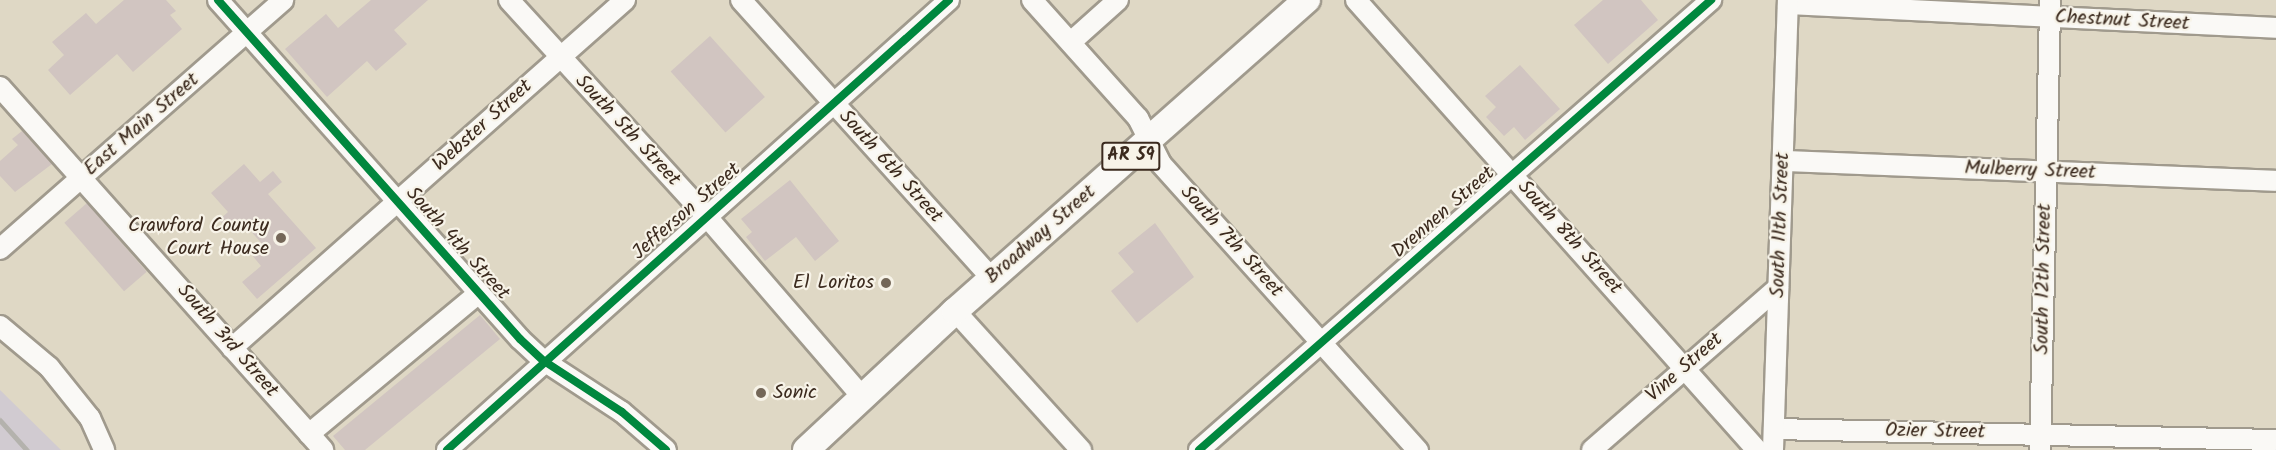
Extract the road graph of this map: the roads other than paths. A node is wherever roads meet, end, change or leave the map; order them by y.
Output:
1 (218, 0) edge
2 (283, 0) edge
3 (509, 0) edge
4 (625, 0) edge
5 (741, 0) edge
6 (949, 0) edge
7 (1032, 0) edge
8 (1118, 0) edge
9 (1307, 0) edge
10 (1356, 0) edge
11 (1788, 2) edge
12 (1699, 4) edge
13 (2050, 9) edge
14 (2276, 28) edge
15 (247, 33) junction
16 (1071, 42) junction
17 (559, 58) junction
18 (0, 87) edge
19 (834, 105) junction
20 (1149, 140) junction
21 (1784, 161) junction
22 (2047, 171) junction
23 (1512, 175) junction
24 (83, 177) junction
25 (2276, 181) edge
26 (398, 202) junction
27 (707, 217) junction
28 (0, 249) edge
29 (992, 279) junction
30 (1778, 288) junction
31 (479, 293) junction
32 (955, 311) junction
33 (0, 326) edge
34 (1321, 342) junction
35 (232, 348) junction
36 (544, 361) junction
37 (1684, 368) junction
38 (863, 398) junction
39 (622, 412) junction
40 (1774, 429) junction
41 (309, 434) junction
42 (2276, 440) edge
43 (2040, 442) edge
44 (1410, 448) edge
45 (105, 450) edge
46 (323, 450) edge
47 (447, 450) edge
48 (652, 450) edge
49 (666, 450) edge
50 (806, 450) edge
51 (1080, 450) edge
52 (1199, 450) edge
53 (1592, 450) edge
54 (1757, 450) edge
55 (1773, 450) edge

1 - 15 street, South 4th Street
2 - 15 street, East Main Street
3 - 17 street, South 5th Street
4 - 17 street, Webster Street
5 - 19 street, South 6th Street
6 - 19 street, Jefferson Street
7 - 16 street, South 7th Street
8 - 16 street
9 - 20 main road, Broadway Street / AR 59
10 - 23 street, South 8th Street
11 - 13 street, Chestnut Street
11 - 21 street, South 11th Street
12 - 23 street, Drennen Street
13 - 14 street, Chestnut Street
13 - 22 street, South 12th Street
15 - 24 street, East Main Street
15 - 26 street, South 4th Street
16 - 20 street, South 7th Street
17 - 26 street, Webster Street
17 - 27 street, South 5th Street
18 - 24 street, South 3rd Street
19 - 27 street, Jefferson Street
19 - 29 street, South 6th Street
20 - 29 main road, Broadway Street / AR 59
20 - 34 street, South 7th Street
21 - 22 street, Mulberry Street
21 - 30 street, South 11th Street
22 - 25 street, Mulberry Street
22 - 43 street, South 12th Street
23 - 34 street, Drennen Street
23 - 37 street, South 8th Street
24 - 28 street, East Main Street
24 - 35 street, South 3rd Street
26 - 31 street, South 4th Street
26 - 35 street, Webster Street
27 - 36 street, Jefferson Street
27 - 38 street, South 5th Street
29 - 32 main road, Broadway Street / AR 59
30 - 37 street, Vine Street
30 - 40 street, South 11th Street
31 - 36 street, South 4th Street
31 - 41 street
32 - 38 main road, Broadway Street / AR 59
32 - 51 street
33 - 45 street
34 - 44 street, South 7th Street
34 - 52 street, Drennen Street
35 - 41 street, South 3rd Street
36 - 39 street, South 4th Street
36 - 47 street, Jefferson Street
37 - 53 street, Vine Street
37 - 54 street, South 8th Street
38 - 50 main road, Broadway Street / AR 59
39 - 48 street
39 - 49 street, South 4th Street
40 - 43 street, Ozier Street
40 - 55 street, South 11th Street
41 - 46 street, South 3rd Street
42 - 43 street, Ozier Street

